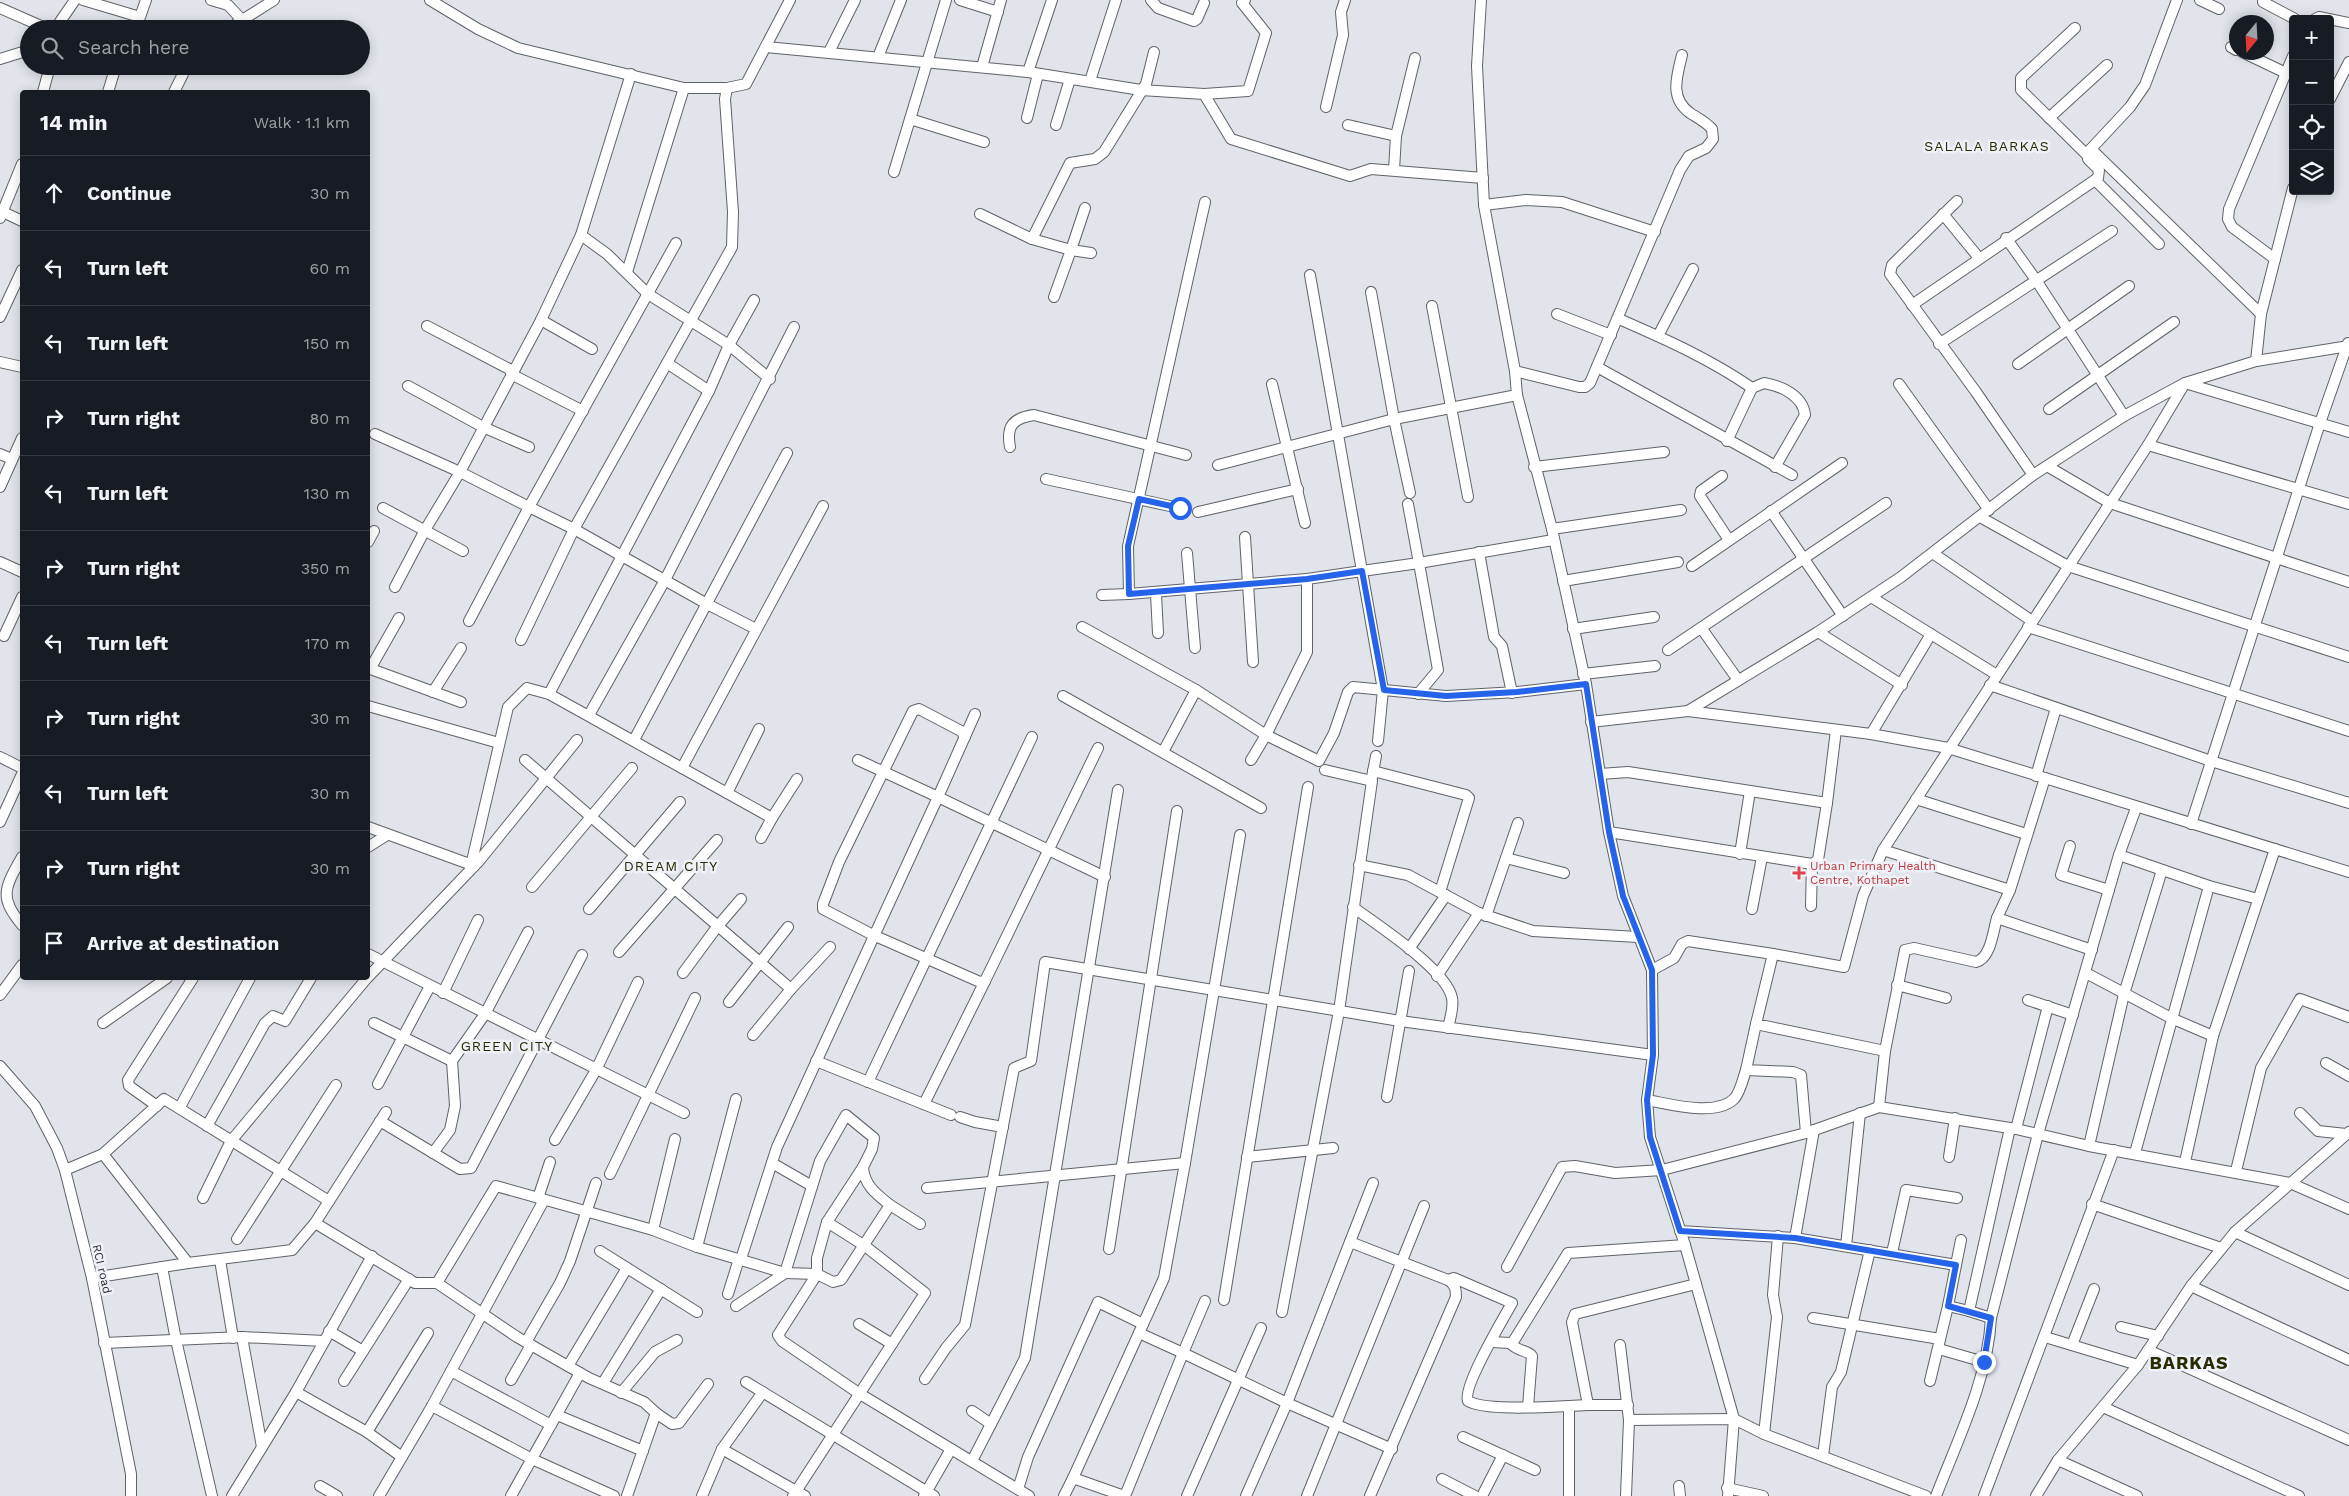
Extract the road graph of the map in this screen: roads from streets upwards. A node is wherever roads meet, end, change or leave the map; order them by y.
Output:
1 (11, 0) edge
2 (75, 0) edge
3 (83, 0) edge
4 (146, 0) edge
5 (210, 0) edge
6 (274, 0) edge
7 (430, 0) edge
8 (790, 0) edge
9 (855, 0) edge
10 (900, 0) edge
11 (946, 0) edge
12 (960, 0) edge
13 (1002, 0) edge
14 (1052, 0) edge
15 (1116, 0) edge
16 (1151, 0) edge
17 (1245, 0) edge
18 (1345, 0) edge
19 (1481, 0) edge
20 (2177, 0) edge
21 (2200, 0) edge
22 (2263, 2) dead end
23 (1204, 3) dead end
24 (3, 9) edge
25 (2219, 9) dead end
26 (998, 12) junction
27 (2289, 16) edge
28 (28, 20) edge
29 (61, 20) edge
30 (242, 20) joint
31 (2334, 20) edge
32 (2349, 23) edge
33 (2075, 28) dead end
34 (766, 47) junction
35 (829, 52) junction
36 (1154, 52) dead end
37 (20, 53) edge
38 (1682, 55) dead end
39 (878, 57) junction
40 (1415, 58) dead end
41 (0, 59) edge
42 (2269, 60) edge
43 (928, 62) junction
44 (2349, 62) edge
45 (2107, 64) dead end
46 (2289, 66) edge
47 (982, 67) junction
48 (2289, 68) edge
49 (1033, 73) junction
50 (631, 74) junction
51 (48, 75) edge
52 (113, 75) edge
53 (182, 75) edge
54 (1070, 79) junction
55 (1090, 81) junction
56 (2334, 84) edge
57 (684, 88) junction
58 (727, 88) junction
59 (44, 90) edge
60 (109, 90) edge
61 (175, 90) edge
62 (1141, 90) junction
63 (1204, 94) junction
64 (1326, 107) dead end
65 (1027, 118) dead end
66 (2049, 118) junction
67 (910, 119) junction
68 (1348, 125) dead end
69 (1056, 126) dead end
70 (1396, 136) junction
71 (984, 142) dead end
72 (2089, 152) junction
73 (20, 169) edge
74 (1394, 170) junction
75 (894, 172) dead end
76 (1483, 178) junction
77 (2096, 180) junction
78 (2291, 195) edge
79 (1957, 201) dead end
80 (1205, 202) dead end
81 (1484, 205) junction
82 (1085, 208) dead end
83 (980, 214) dead end
84 (1943, 214) junction
85 (1, 215) edge
86 (20, 220) edge
87 (2112, 231) dead end
88 (1656, 232) junction
89 (581, 235) junction
90 (2006, 238) junction
91 (1032, 239) junction
92 (676, 243) dead end
93 (2159, 244) dead end
94 (1071, 250) junction
95 (1091, 253) dead end
96 (1979, 258) junction
97 (2276, 259) junction
98 (1693, 269) dead end
99 (627, 272) junction
100 (20, 274) edge
101 (1310, 275) dead end
102 (2036, 280) junction
103 (2129, 286) dead end
104 (1371, 292) dead end
105 (648, 294) junction
106 (1054, 297) dead end
107 (754, 300) dead end
108 (1912, 305) junction
109 (1432, 306) dead end
110 (1557, 314) dead end
111 (2261, 314) junction
112 (0, 317) edge
113 (1619, 319) junction
114 (541, 320) junction
115 (691, 320) junction
116 (2174, 322) dead end
117 (427, 326) dead end
118 (794, 327) dead end
119 (2069, 330) junction
120 (1611, 335) junction
121 (1658, 336) junction
122 (1939, 344) junction
123 (729, 345) junction
124 (2348, 345) edge
125 (592, 349) dead end
126 (2256, 361) junction
127 (0, 362) edge
128 (667, 363) junction
129 (2018, 364) dead end
130 (2345, 366) edge
131 (20, 367) edge
132 (1597, 367) junction
133 (1515, 371) junction
134 (512, 372) junction
135 (2098, 374) junction
136 (770, 378) junction
137 (2184, 383) junction
138 (1272, 384) dead end
139 (1899, 384) dead end
140 (408, 386) dead end
141 (1752, 388) junction
142 (708, 391) junction
143 (1517, 395) junction
144 (1451, 408) junction
145 (2049, 409) dead end
146 (583, 411) junction
147 (2124, 416) junction
148 (1394, 419) junction
149 (2320, 423) junction
150 (483, 427) junction
151 (2349, 432) edge
152 (375, 434) dead end
153 (1338, 434) junction
154 (1727, 441) junction
155 (20, 442) edge
156 (2148, 445) junction
157 (1152, 446) junction
158 (528, 447) dead end
159 (1010, 447) dead end
160 (1287, 448) junction
161 (1664, 452) dead end
162 (787, 453) dead end
163 (0, 454) edge
164 (1186, 455) dead end
165 (12, 459) junction
166 (1842, 463) dead end
167 (1218, 465) dead end
168 (2047, 466) junction
169 (1534, 467) junction
170 (1775, 467) junction
171 (460, 472) junction
172 (1792, 475) dead end
173 (2033, 475) junction
174 (1722, 476) dead end
175 (1046, 479) dead end
176 (0, 487) edge
177 (1298, 489) junction
178 (2298, 490) junction
179 (1410, 492) dead end
180 (1468, 497) dead end
181 (1139, 499) junction
182 (1886, 502) dead end
183 (2110, 503) junction
184 (1408, 504) dead end
185 (2349, 504) edge
186 (823, 506) dead end
187 (529, 507) junction
188 (382, 508) dead end
189 (1180, 508) dead end
190 (1681, 510) dead end
191 (1989, 510) junction
192 (1771, 511) junction
193 (1198, 512) dead end
194 (1980, 517) junction
195 (1306, 524) dead end
196 (574, 529) junction
197 (425, 530) junction
198 (374, 531) dead end
199 (1552, 534) junction
200 (1245, 537) dead end
201 (370, 538) edge
202 (1729, 540) junction
203 (463, 551) dead end
204 (1479, 552) junction
205 (1187, 553) dead end
206 (1934, 554) junction
207 (621, 556) junction
208 (1803, 557) junction
209 (2276, 558) junction
210 (0, 562) edge
211 (1678, 562) dead end
212 (1419, 563) junction
213 (1692, 566) dead end
214 (2068, 566) junction
215 (20, 571) edge
216 (1362, 571) junction
217 (1307, 579) junction
218 (665, 580) junction
219 (1563, 582) junction
220 (2349, 582) edge
221 (1248, 583) junction
222 (395, 587) dead end
223 (1190, 590) junction
224 (1129, 594) junction
225 (1156, 594) junction
226 (1102, 595) dead end
227 (1871, 597) junction
228 (20, 600) edge
229 (707, 604) junction
230 (1842, 616) junction
231 (1654, 617) dead end
232 (399, 618) dead end
233 (469, 621) dead end
234 (2030, 624) junction
235 (2255, 625) junction
236 (1082, 627) dead end
237 (756, 628) junction
238 (1573, 629) junction
239 (1702, 629) junction
240 (1818, 632) junction
241 (1158, 633) dead end
242 (1931, 634) junction
243 (4, 636) dead end
244 (522, 640) dead end
245 (461, 648) dead end
246 (1195, 648) dead end
247 (1668, 650) dead end
248 (2349, 657) edge
249 (1253, 662) dead end
250 (370, 666) edge
251 (1655, 666) dead end
252 (370, 668) edge
253 (1997, 675) junction
254 (1584, 679) junction
255 (1738, 680) junction
256 (1902, 684) junction
257 (1990, 685) junction
258 (1196, 690) junction
259 (1384, 690) junction
260 (433, 692) junction
261 (1512, 693) junction
262 (549, 694) junction
263 (1418, 694) junction
264 (2233, 694) junction
265 (1063, 696) dead end
266 (461, 702) dead end
267 (370, 707) edge
268 (2056, 708) junction
269 (1688, 711) junction
270 (975, 714) dead end
271 (589, 716) junction
272 (1590, 722) junction
273 (759, 730) dead end
274 (1836, 730) junction
275 (2349, 731) edge
276 (1872, 734) junction
277 (1266, 735) junction
278 (965, 737) junction
279 (1032, 737) dead end
280 (577, 740) dead end
281 (634, 740) junction
282 (1378, 741) dead end
283 (499, 743) junction
284 (1098, 748) dead end
285 (1948, 748) junction
286 (1163, 752) junction
287 (1376, 756) dead end
288 (0, 757) edge
289 (525, 760) dead end
290 (858, 760) dead end
291 (1251, 760) dead end
292 (2211, 761) junction
293 (20, 767) edge
294 (632, 768) dead end
295 (682, 768) junction
296 (1325, 770) dead end
297 (885, 773) junction
298 (1600, 774) junction
299 (1373, 776) junction
300 (2040, 777) junction
301 (20, 778) edge
302 (545, 778) junction
303 (796, 779) dead end
304 (1308, 787) dead end
305 (1118, 790) dead end
306 (1750, 791) junction
307 (727, 793) junction
308 (938, 797) junction
309 (1916, 799) junction
310 (680, 802) dead end
311 (1827, 803) junction
312 (2349, 803) edge
313 (1261, 808) dead end
314 (2136, 808) junction
315 (1177, 811) dead end
316 (591, 818) junction
317 (772, 818) junction
318 (0, 822) edge
319 (990, 822) junction
320 (1518, 823) dead end
321 (2191, 824) junction
322 (370, 828) edge
323 (1609, 832) junction
324 (2026, 834) junction
325 (387, 835) junction
326 (1240, 836) dead end
327 (761, 838) dead end
328 (717, 840) dead end
329 (370, 846) edge
330 (2070, 846) dead end
331 (2275, 849) junction
332 (1048, 850) junction
333 (1882, 850) junction
334 (1740, 854) junction
335 (2119, 854) junction
336 (634, 855) junction
337 (1762, 857) junction
338 (1506, 858) junction
339 (20, 861) edge
340 (1812, 864) junction
341 (473, 865) junction
342 (1359, 865) junction
343 (2162, 870) junction
344 (1564, 872) dead end
345 (2349, 872) edge
346 (1105, 877) junction
347 (2209, 886) junction
348 (532, 887) dead end
349 (674, 889) junction
350 (2010, 890) junction
351 (2109, 890) junction
352 (1443, 893) junction
353 (741, 899) dead end
354 (2258, 899) junction
355 (1811, 906) dead end
356 (1353, 907) junction
357 (588, 909) dead end
358 (1752, 909) dead end
359 (1483, 915) junction
360 (1997, 918) junction
361 (478, 920) dead end
362 (20, 924) edge
363 (717, 927) junction
364 (788, 927) dead end
365 (528, 932) dead end
366 (873, 935) junction
367 (1638, 937) junction
368 (830, 947) dead end
369 (1409, 949) junction
370 (2092, 950) junction
371 (619, 952) dead end
372 (1773, 954) junction
373 (370, 955) edge
374 (582, 955) dead end
375 (928, 960) junction
376 (380, 961) junction
377 (760, 963) junction
378 (20, 968) edge
379 (1090, 970) junction
380 (1652, 970) junction
381 (1408, 971) dead end
382 (370, 973) edge
383 (683, 973) dead end
384 (2086, 973) junction
385 (1437, 976) junction
386 (164, 980) edge
387 (192, 980) edge
388 (249, 980) edge
389 (310, 980) edge
390 (365, 980) edge
391 (1151, 980) junction
392 (985, 981) junction
393 (638, 982) dead end
394 (1897, 985) junction
395 (430, 986) junction
396 (791, 989) junction
397 (1214, 990) junction
398 (443, 993) junction
399 (2124, 994) junction
400 (0, 995) edge
401 (694, 998) dead end
402 (1946, 998) dead end
403 (1273, 1000) junction
404 (2028, 1000) dead end
405 (729, 1002) dead end
406 (2048, 1006) junction
407 (1339, 1011) junction
408 (485, 1014) junction
409 (2073, 1015) junction
410 (2349, 1017) edge
411 (2171, 1018) junction
412 (1400, 1021) junction
413 (103, 1023) dead end
414 (374, 1023) dead end
415 (1756, 1024) junction
416 (1448, 1028) junction
417 (753, 1035) dead end
418 (404, 1036) junction
419 (2213, 1036) junction
420 (539, 1041) junction
421 (1885, 1051) junction
422 (1653, 1055) junction
423 (452, 1061) junction
424 (816, 1062) junction
425 (2326, 1063) dead end
426 (0, 1066) edge
427 (596, 1070) junction
428 (1746, 1070) junction
429 (2349, 1076) edge
430 (868, 1082) junction
431 (378, 1084) dead end
432 (336, 1086) dead end
433 (647, 1096) junction
434 (1388, 1097) dead end
435 (736, 1099) dead end
436 (1647, 1100) junction
437 (924, 1104) junction
438 (157, 1106) junction
439 (180, 1107) junction
440 (1879, 1107) junction
441 (386, 1112) dead end
442 (684, 1113) dead end
443 (1860, 1113) junction
444 (2300, 1113) dead end
445 (1955, 1118) junction
446 (380, 1122) junction
447 (207, 1126) junction
448 (1002, 1127) junction
449 (2013, 1129) junction
450 (1810, 1132) junction
451 (2348, 1133) edge
452 (2038, 1134) junction
453 (555, 1140) dead end
454 (674, 1140) dead end
455 (231, 1141) junction
456 (2089, 1146) junction
457 (1333, 1148) dead end
458 (1313, 1150) junction
459 (2114, 1150) junction
460 (2134, 1152) junction
461 (434, 1153) junction
462 (104, 1154) junction
463 (1247, 1157) junction
464 (1949, 1157) dead end
465 (550, 1162) dead end
466 (2185, 1162) junction
467 (772, 1163) junction
468 (1186, 1163) junction
469 (863, 1167) junction
470 (1122, 1169) junction
471 (65, 1170) junction
472 (1662, 1170) junction
473 (2236, 1171) junction
474 (281, 1173) junction
475 (610, 1174) dead end
476 (1056, 1175) junction
477 (992, 1181) junction
478 (596, 1183) dead end
479 (1373, 1183) dead end
480 (2290, 1183) junction
481 (812, 1186) junction
482 (926, 1188) dead end
483 (203, 1198) dead end
484 (1957, 1198) dead end
485 (541, 1199) junction
486 (329, 1201) junction
487 (2092, 1204) junction
488 (890, 1205) junction
489 (1424, 1206) dead end
490 (2349, 1209) edge
491 (586, 1212) junction
492 (315, 1222) junction
493 (827, 1222) junction
494 (920, 1224) dead end
495 (653, 1230) junction
496 (1680, 1231) junction
497 (2235, 1232) junction
498 (1778, 1236) junction
499 (1795, 1238) junction
500 (237, 1239) dead end
501 (1961, 1240) dead end
502 (1350, 1242) junction
503 (1685, 1245) junction
504 (865, 1246) junction
505 (1846, 1246) junction
506 (697, 1247) junction
507 (2221, 1248) junction
508 (1109, 1249) dead end
509 (1870, 1250) junction
510 (600, 1251) dead end
511 (1892, 1253) junction
512 (372, 1256) junction
513 (740, 1259) junction
514 (220, 1260) junction
515 (188, 1263) junction
516 (1401, 1264) junction
517 (1956, 1265) junction
518 (162, 1267) junction
519 (1507, 1267) dead end
520 (627, 1268) junction
521 (785, 1273) junction
522 (817, 1274) junction
523 (92, 1278) junction
524 (409, 1279) junction
525 (1448, 1280) junction
526 (438, 1283) junction
527 (1696, 1284) junction
528 (2349, 1285) edge
529 (2191, 1286) junction
530 (661, 1289) junction
531 (2094, 1289) dead end
532 (728, 1294) dead end
533 (1224, 1300) dead end
534 (1205, 1301) dead end
535 (736, 1306) dead end
536 (1948, 1306) junction
537 (1969, 1311) junction
538 (697, 1312) dead end
539 (1282, 1312) dead end
540 (482, 1313) junction
541 (1813, 1318) dead end
542 (1991, 1318) junction
543 (859, 1324) dead end
544 (1852, 1326) junction
545 (2121, 1327) dead end
546 (1261, 1328) dead end
547 (1141, 1329) junction
548 (330, 1331) junction
549 (428, 1333) dead end
550 (2158, 1336) junction
551 (2044, 1337) junction
552 (237, 1338) junction
553 (176, 1340) junction
554 (677, 1340) dead end
555 (324, 1341) junction
556 (1492, 1342) junction
557 (104, 1343) junction
558 (528, 1343) junction
559 (892, 1344) junction
560 (1510, 1344) junction
561 (1940, 1344) junction
562 (1620, 1345) dead end
563 (2072, 1345) junction
564 (2148, 1350) junction
565 (363, 1351) junction
566 (1183, 1353) junction
567 (2349, 1360) edge
568 (1984, 1362) junction
569 (2138, 1365) junction
570 (568, 1366) junction
571 (451, 1371) junction
572 (580, 1373) junction
573 (925, 1379) dead end
574 (1239, 1379) junction
575 (511, 1380) dead end
576 (1930, 1380) dead end
577 (344, 1381) dead end
578 (746, 1382) dead end
579 (602, 1383) junction
580 (708, 1384) dead end
581 (296, 1392) junction
582 (763, 1392) junction
583 (621, 1393) junction
584 (860, 1394) junction
585 (1287, 1403) junction
586 (1588, 1405) junction
587 (1628, 1405) junction
588 (432, 1406) junction
589 (1569, 1406) junction
590 (1528, 1407) junction
591 (2103, 1407) junction
592 (972, 1412) dead end
593 (656, 1413) junction
594 (557, 1415) junction
595 (1734, 1419) junction
596 (1629, 1420) junction
597 (991, 1424) junction
598 (551, 1425) junction
599 (1337, 1425) junction
600 (366, 1432) junction
601 (1764, 1434) junction
602 (833, 1435) junction
603 (1463, 1437) dead end
604 (2349, 1440) edge
605 (262, 1447) junction
606 (722, 1449) junction
607 (951, 1449) junction
608 (1392, 1449) junction
609 (643, 1451) junction
610 (1503, 1455) junction
611 (1823, 1456) junction
612 (402, 1457) junction
613 (532, 1459) junction
614 (2058, 1460) junction
615 (972, 1461) junction
616 (1535, 1470) dead end
617 (1073, 1478) junction
618 (1442, 1479) dead end
619 (320, 1486) dead end
620 (1018, 1489) junction
621 (1728, 1492) edge
622 (798, 1494) edge
623 (928, 1495) edge
624 (1921, 1495) edge
625 (131, 1496) edge
626 (212, 1496) edge
627 (232, 1496) edge
628 (337, 1496) edge
629 (379, 1496) edge
630 (511, 1496) edge
631 (614, 1496) edge
632 (626, 1496) edge
633 (702, 1496) edge
634 (1029, 1496) edge
635 (1064, 1496) edge
636 (1124, 1496) edge
637 (1187, 1496) edge
638 (1246, 1496) edge
639 (1307, 1496) edge
640 (1370, 1496) edge
641 (1475, 1496) edge
642 (1482, 1496) edge
643 (1569, 1496) edge
644 (1626, 1496) edge
645 (1762, 1496) edge
646 (1936, 1496) edge
647 (1984, 1496) edge
648 (2036, 1496) edge
649 (2137, 1496) edge
650 (2299, 1496) edge

1 - 24 street
2 - 29 street
3 - 4 street
5 - 30 street
6 - 30 street
7 - 50 street
8 - 34 street
9 - 35 street
10 - 39 street
11 - 43 street
12 - 26 street
13 - 26 street
14 - 49 street
15 - 55 street
16 - 23 street
17 - 63 street
18 - 64 street
19 - 76 street
20 - 72 street
21 - 25 street
22 - 27 street
24 - 28 street
26 - 47 street
31 - 32 street
33 - 66 street
34 - 35 street
34 - 58 street
35 - 39 street
36 - 62 street
37 - 41 street
38 - 88 street
39 - 43 street
40 - 70 street
42 - 46 street
43 - 47 street
43 - 67 street
44 - 56 street
45 - 66 street
47 - 49 street
48 - 97 street
49 - 54 street
49 - 65 street
50 - 57 street
50 - 89 street
51 - 59 street
52 - 60 street
53 - 61 street
54 - 55 street
54 - 69 street
55 - 62 street
57 - 58 street
57 - 99 street
58 - 115 street
62 - 63 street
62 - 91 street
63 - 74 street
66 - 72 street
67 - 71 street
67 - 75 street
68 - 70 street
70 - 74 street
72 - 77 street
72 - 111 street
73 - 85 street
74 - 76 street
76 - 81 street
77 - 90 street
77 - 93 street
78 - 97 street
79 - 84 street
80 - 157 street
81 - 88 street
81 - 133 street
82 - 94 street
83 - 91 street
84 - 96 street
84 - 108 street
85 - 86 street
87 - 102 street
88 - 113 street
89 - 99 street
89 - 114 street
90 - 96 street
90 - 102 street
91 - 94 street
92 - 105 street
94 - 95 street
94 - 106 street
96 - 108 street
97 - 111 street
98 - 121 street
99 - 105 street
100 - 112 street
101 - 153 street
102 - 119 street
102 - 122 street
103 - 119 street
104 - 148 street
105 - 115 street
105 - 146 street
107 - 123 street
108 - 122 street
109 - 144 street
110 - 120 street
111 - 126 street
113 - 120 street
113 - 121 street
114 - 125 street
114 - 134 street
115 - 123 street
115 - 128 street
116 - 135 street
117 - 134 street
118 - 136 street
119 - 129 street
119 - 135 street
120 - 132 street
121 - 141 street
122 - 173 street
123 - 136 street
123 - 142 street
124 - 126 street
124 - 130 street
126 - 137 street
127 - 131 street
128 - 142 street
128 - 196 street
130 - 149 street
132 - 133 street
132 - 154 street
133 - 143 street
134 - 146 street
134 - 150 street
135 - 145 street
135 - 147 street
136 - 218 street
137 - 147 street
137 - 149 street
137 - 156 street
138 - 160 street
139 - 191 street
140 - 150 street
141 - 154 street
141 - 170 street
142 - 207 street
143 - 144 street
143 - 169 street
144 - 148 street
144 - 180 street
146 - 187 street
147 - 168 street
148 - 153 street
148 - 179 street
149 - 151 street
149 - 178 street
150 - 158 street
150 - 171 street
152 - 171 street
153 - 160 street
153 - 216 street
154 - 170 street
155 - 165 street
156 - 178 street
156 - 183 street
157 - 159 street
157 - 164 street
157 - 181 street
160 - 167 street
160 - 177 street
161 - 169 street
162 - 229 street
163 - 165 street
165 - 176 street
166 - 192 street
168 - 173 street
168 - 183 street
169 - 199 street
170 - 172 street
171 - 187 street
171 - 197 street
173 - 191 street
174 - 202 street
175 - 181 street
177 - 193 street
177 - 195 street
178 - 185 street
178 - 209 street
181 - 189 street
181 - 224 street
182 - 208 street
183 - 209 street
183 - 214 street
184 - 212 street
186 - 237 street
187 - 196 street
187 - 233 street
188 - 197 street
190 - 199 street
191 - 194 street
192 - 202 street
192 - 208 street
194 - 206 street
194 - 214 street
196 - 207 street
196 - 244 street
197 - 203 street
197 - 222 street
198 - 201 street
199 - 204 street
199 - 219 street
200 - 221 street
202 - 213 street
204 - 212 street
204 - 261 street
205 - 223 street
206 - 227 street
206 - 234 street
207 - 218 street
207 - 262 street
208 - 230 street
208 - 239 street
209 - 220 street
209 - 235 street
210 - 215 street
211 - 219 street
212 - 216 street
212 - 263 street
214 - 234 street
214 - 235 street
216 - 217 street
216 - 259 street
217 - 221 street
217 - 277 street
218 - 229 street
218 - 271 street
219 - 238 street
221 - 223 street
221 - 249 street
223 - 225 street
223 - 246 street
224 - 225 street
224 - 226 street
225 - 241 street
227 - 230 street
227 - 242 street
228 - 243 street
229 - 237 street
229 - 281 street
230 - 240 street
231 - 238 street
232 - 250 street
234 - 253 street
234 - 264 street
235 - 248 street
235 - 264 street
236 - 258 street
237 - 295 street
238 - 254 street
239 - 247 street
239 - 255 street
240 - 255 street
240 - 256 street
242 - 253 street
242 - 256 street
245 - 260 street
251 - 254 street
252 - 260 street
253 - 257 street
254 - 261 street
254 - 272 street
255 - 269 street
256 - 276 street
257 - 268 street
257 - 285 street
258 - 277 street
258 - 286 street
259 - 263 street
259 - 277 street
259 - 282 street
260 - 266 street
261 - 263 street
262 - 271 street
262 - 283 street
264 - 275 street
264 - 292 street
265 - 286 street
267 - 283 street
268 - 292 street
268 - 300 street
269 - 272 street
269 - 274 street
270 - 278 street
271 - 281 street
272 - 298 street
273 - 307 street
274 - 276 street
274 - 311 street
276 - 285 street
277 - 291 street
278 - 297 street
278 - 308 street
279 - 319 street
280 - 302 street
281 - 295 street
283 - 341 street
284 - 332 street
285 - 300 street
285 - 309 street
286 - 313 street
287 - 299 street
288 - 293 street
289 - 302 street
290 - 297 street
292 - 312 street
292 - 321 street
294 - 316 street
295 - 307 street
296 - 299 street
297 - 308 street
297 - 366 street
298 - 306 street
298 - 323 street
299 - 342 street
299 - 352 street
300 - 314 street
300 - 324 street
301 - 318 street
302 - 316 street
302 - 341 street
303 - 317 street
304 - 403 street
305 - 346 street
306 - 311 street
306 - 334 street
307 - 317 street
308 - 319 street
308 - 366 street
309 - 324 street
309 - 333 street
310 - 336 street
311 - 340 street
314 - 321 street
314 - 335 street
315 - 391 street
316 - 336 street
316 - 348 street
317 - 327 street
319 - 332 street
319 - 375 street
320 - 338 street
321 - 331 street
322 - 325 street
323 - 334 street
323 - 367 street
324 - 350 street
325 - 329 street
325 - 341 street
326 - 397 street
328 - 349 street
330 - 351 street
331 - 345 street
331 - 354 street
332 - 346 street
332 - 392 street
333 - 350 street
333 - 372 street
334 - 337 street
335 - 343 street
335 - 351 street
336 - 349 street
336 - 357 street
337 - 340 street
337 - 358 street
338 - 344 street
338 - 359 street
339 - 362 street
340 - 355 street
341 - 376 street
342 - 352 street
342 - 356 street
343 - 347 street
343 - 399 street
346 - 379 street
347 - 354 street
347 - 411 street
349 - 363 street
349 - 371 street
350 - 360 street
351 - 370 street
352 - 359 street
352 - 369 street
353 - 363 street
354 - 419 street
356 - 369 street
356 - 407 street
359 - 367 street
359 - 385 street
360 - 370 street
360 - 394 street
361 - 398 street
363 - 377 street
363 - 383 street
364 - 377 street
365 - 408 street
366 - 375 street
366 - 424 street
367 - 380 street
368 - 396 street
369 - 385 street
370 - 384 street
372 - 380 street
372 - 415 street
373 - 376 street
374 - 420 street
375 - 392 street
375 - 430 street
376 - 382 street
376 - 395 street
377 - 396 street
377 - 405 street
378 - 400 street
379 - 391 street
379 - 448 street
379 - 476 street
380 - 422 street
381 - 412 street
384 - 399 street
384 - 409 street
385 - 416 street
386 - 413 street
387 - 438 street
388 - 439 street
389 - 447 street
390 - 455 street
391 - 397 street
391 - 470 street
392 - 437 street
393 - 427 street
394 - 402 street
394 - 421 street
395 - 398 street
395 - 418 street
396 - 417 street
397 - 403 street
397 - 468 street
398 - 408 street
399 - 411 street
399 - 456 street
401 - 433 street
403 - 407 street
403 - 463 street
404 - 406 street
406 - 409 street
406 - 449 street
407 - 412 street
407 - 458 street
408 - 420 street
408 - 423 street
409 - 452 street
410 - 473 street
411 - 419 street
411 - 460 street
412 - 416 street
412 - 434 street
414 - 418 street
415 - 421 street
415 - 428 street
416 - 422 street
418 - 423 street
418 - 431 street
419 - 466 street
420 - 427 street
420 - 461 street
421 - 440 street
422 - 436 street
423 - 461 street
424 - 430 street
424 - 467 street
425 - 429 street
426 - 471 street, RCI road
427 - 433 street
427 - 453 street
428 - 436 street
428 - 450 street
430 - 437 street
432 - 474 street
433 - 442 street
433 - 475 street
435 - 506 street
436 - 472 street
437 - 448 street
438 - 439 street
438 - 462 street
439 - 447 street
440 - 443 street
440 - 445 street
441 - 446 street
443 - 450 street
443 - 505 street
444 - 451 street
445 - 449 street
445 - 464 street
446 - 461 street
446 - 486 street
447 - 455 street
448 - 477 street
449 - 452 street
449 - 537 street
450 - 472 street
450 - 499 street
451 - 480 street
452 - 456 street
452 - 542 street
454 - 495 street
455 - 474 street
455 - 483 street
456 - 459 street
457 - 458 street
458 - 463 street
458 - 539 street
459 - 460 street
459 - 487 street
460 - 466 street
462 - 471 street
462 - 515 street
463 - 533 street
465 - 485 street
466 - 473 street
467 - 481 street
467 - 513 street
468 - 470 street
468 - 547 street
469 - 481 street
469 - 488 street
469 - 493 street
470 - 476 street
470 - 508 street
471 - 523 street, RCI road
472 - 496 street
472 - 519 street
473 - 480 street
474 - 486 street
474 - 500 street
476 - 477 street
476 - 597 street
477 - 482 street
477 - 573 street
478 - 491 street
479 - 502 street
480 - 490 street
480 - 497 street
481 - 521 street
484 - 511 street
485 - 491 street
485 - 526 street
485 - 540 street
486 - 492 street
487 - 507 street
487 - 551 street
488 - 494 street
488 - 504 street
489 - 516 street
491 - 495 street
491 - 558 street
492 - 512 street
492 - 514 street
493 - 504 street
493 - 522 street
495 - 506 street
496 - 498 street
496 - 503 street
497 - 507 street
497 - 528 street
498 - 499 street
498 - 601 street
499 - 505 street
501 - 517 street
502 - 516 street
502 - 585 street
503 - 527 street
503 - 560 street
504 - 522 street
504 - 559 street
505 - 509 street
506 - 513 street
507 - 529 street
509 - 511 street
509 - 544 street
510 - 520 street
511 - 517 street
512 - 524 street
512 - 548 street
513 - 521 street
513 - 532 street
514 - 515 street
514 - 552 street
515 - 518 street
516 - 525 street
516 - 599 street
517 - 536 street
518 - 523 street
518 - 553 street
520 - 530 street
520 - 570 street
521 - 522 street
521 - 535 street
522 - 584 street
523 - 557 street, RCI road
524 - 526 street
524 - 565 street
525 - 556 street
525 - 608 street
526 - 540 street
527 - 586 street
527 - 595 street
529 - 550 street
529 - 567 street
530 - 538 street
530 - 579 street
531 - 563 street
534 - 566 street
536 - 537 street
536 - 561 street
537 - 542 street
540 - 558 street
540 - 571 street
541 - 544 street
542 - 568 street
543 - 559 street
544 - 561 street
544 - 611 street
545 - 550 street
546 - 574 street
547 - 566 street
547 - 617 street
547 - 620 street
548 - 555 street
548 - 565 street
549 - 600 street
550 - 564 street
551 - 563 street
551 - 647 street
552 - 553 street
552 - 555 street
552 - 605 street
553 - 557 street
553 - 626 street
554 - 583 street
555 - 581 street
556 - 560 street
556 - 590 street
557 - 625 street, RCI road
558 - 570 street
558 - 575 street
559 - 584 street
560 - 590 street
561 - 568 street
561 - 576 street
562 - 587 street
563 - 569 street
564 - 569 street
564 - 604 street
565 - 577 street
566 - 574 street
566 - 636 street
568 - 646 street
569 - 591 street
570 - 572 street
571 - 588 street
571 - 598 street
572 - 579 street
572 - 594 street
574 - 585 street
574 - 637 street
578 - 582 street
579 - 583 street
580 - 593 street
581 - 600 street
581 - 605 street
582 - 602 street
582 - 606 street
583 - 593 street
584 - 602 street
584 - 607 street
585 - 599 street
585 - 638 street
586 - 587 street
586 - 589 street
587 - 596 street
588 - 612 street
588 - 613 street
589 - 590 street
589 - 643 street
591 - 614 street
591 - 650 street
592 - 597 street
593 - 609 street
594 - 598 street
594 - 609 street
595 - 596 street
595 - 601 street
595 - 621 street
596 - 644 street
597 - 615 street
598 - 613 street
599 - 608 street
599 - 639 street
600 - 612 street
601 - 611 street
602 - 622 street
602 - 623 street
603 - 610 street
605 - 627 street
606 - 622 street
606 - 633 street
607 - 615 street
607 - 623 street
608 - 640 street
609 - 632 street
610 - 616 street
610 - 642 street
611 - 624 street
612 - 629 street
613 - 630 street
613 - 631 street
614 - 648 street
614 - 649 street
615 - 620 street
617 - 635 street
617 - 636 street
618 - 641 street
619 - 628 street
620 - 634 street
621 - 645 street

